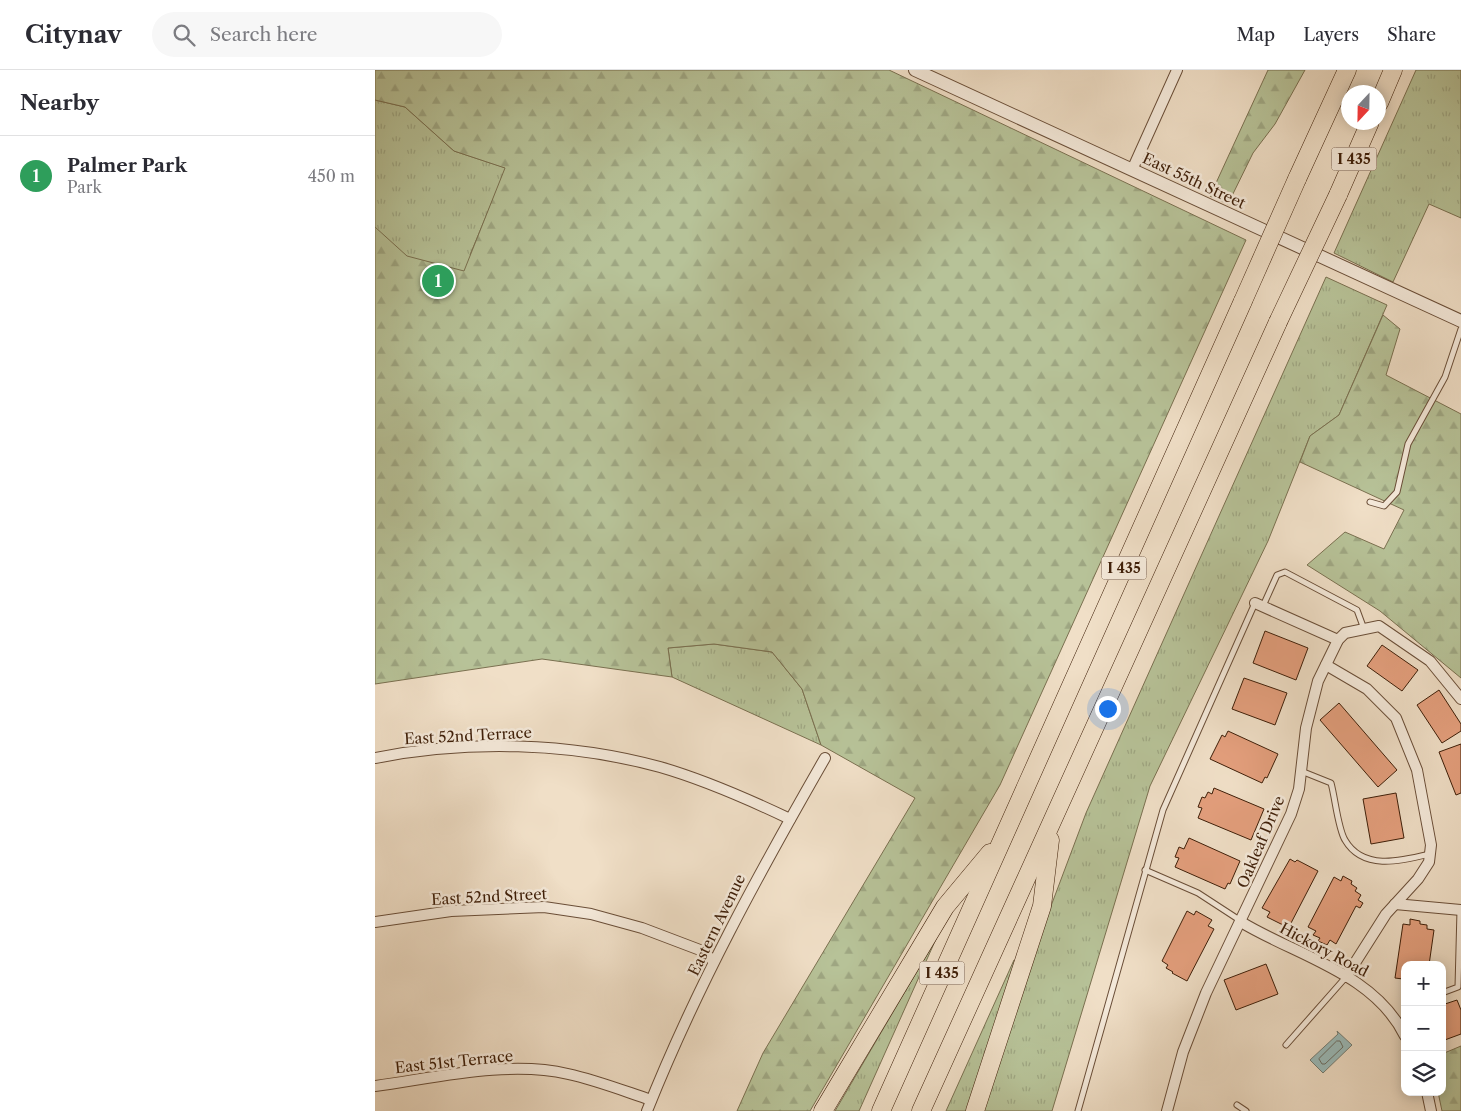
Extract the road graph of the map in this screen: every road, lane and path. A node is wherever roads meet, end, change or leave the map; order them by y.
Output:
1 (915, 70) edge
2 (1177, 70) edge
3 (1347, 70) edge
4 (1393, 70) edge
5 (1386, 86) edge
6 (1366, 130) edge
7 (1132, 170) junction
8 (1461, 321) edge
9 (1461, 329) edge
10 (1371, 502) dead end
11 (1259, 604) junction
12 (1364, 629) junction
13 (1338, 640) junction
14 (1326, 665) junction
15 (1461, 699) edge
16 (375, 758) edge
17 (825, 758) dead end
18 (1301, 770) junction
19 (790, 819) junction
20 (1052, 822) junction
21 (1004, 835) junction
22 (1430, 854) junction
23 (1145, 870) junction
24 (1395, 904) junction
25 (1461, 910) edge
26 (375, 922) edge
27 (1241, 922) junction
28 (714, 961) junction
29 (1346, 977) junction
30 (1460, 987) edge
31 (1446, 992) edge
32 (1401, 1022) edge
33 (1286, 1045) dead end
34 (375, 1086) edge
35 (1428, 1096) edge
36 (651, 1100) junction
37 (1237, 1105) dead end
38 (647, 1111) edge
39 (823, 1111) edge
40 (881, 1111) edge
41 (921, 1111) edge
42 (975, 1111) edge
43 (1077, 1111) edge
44 (1167, 1111) edge
45 (1246, 1111) edge
46 (1431, 1111) edge

1 - 7 street, East 55th Street
2 - 7 street
3 - 21 highway, I 435, bridge
4 - 5 highway
6 - 20 highway, I 435, bridge
7 - 8 street, East 55th Street
9 - 10 lane
11 - 12 lane
11 - 13 street
11 - 23 lane
12 - 13 street
12 - 15 street
13 - 14 street, Oakleaf Drive
14 - 18 street, Oakleaf Drive
14 - 22 street
16 - 19 street, East 52nd Terrace
17 - 19 street, Eastern Avenue
18 - 22 lane
18 - 27 street, Oakleaf Drive
19 - 28 street, Eastern Avenue
20 - 41 highway, I 435
20 - 42 highway
21 - 39 highway
21 - 40 highway, I 435
22 - 24 street
23 - 27 lane
23 - 43 lane
24 - 25 street
24 - 29 street
25 - 30 lane
26 - 28 street, East 52nd Street
27 - 29 street, Hickory Road
27 - 44 street, Oakleaf Drive
28 - 36 street, Eastern Avenue
29 - 32 street, Hickory Road
29 - 33 lane
30 - 31 lane
34 - 36 street, East 51st Terrace
35 - 46 street
36 - 38 street, Eastern Avenue
37 - 45 lane

